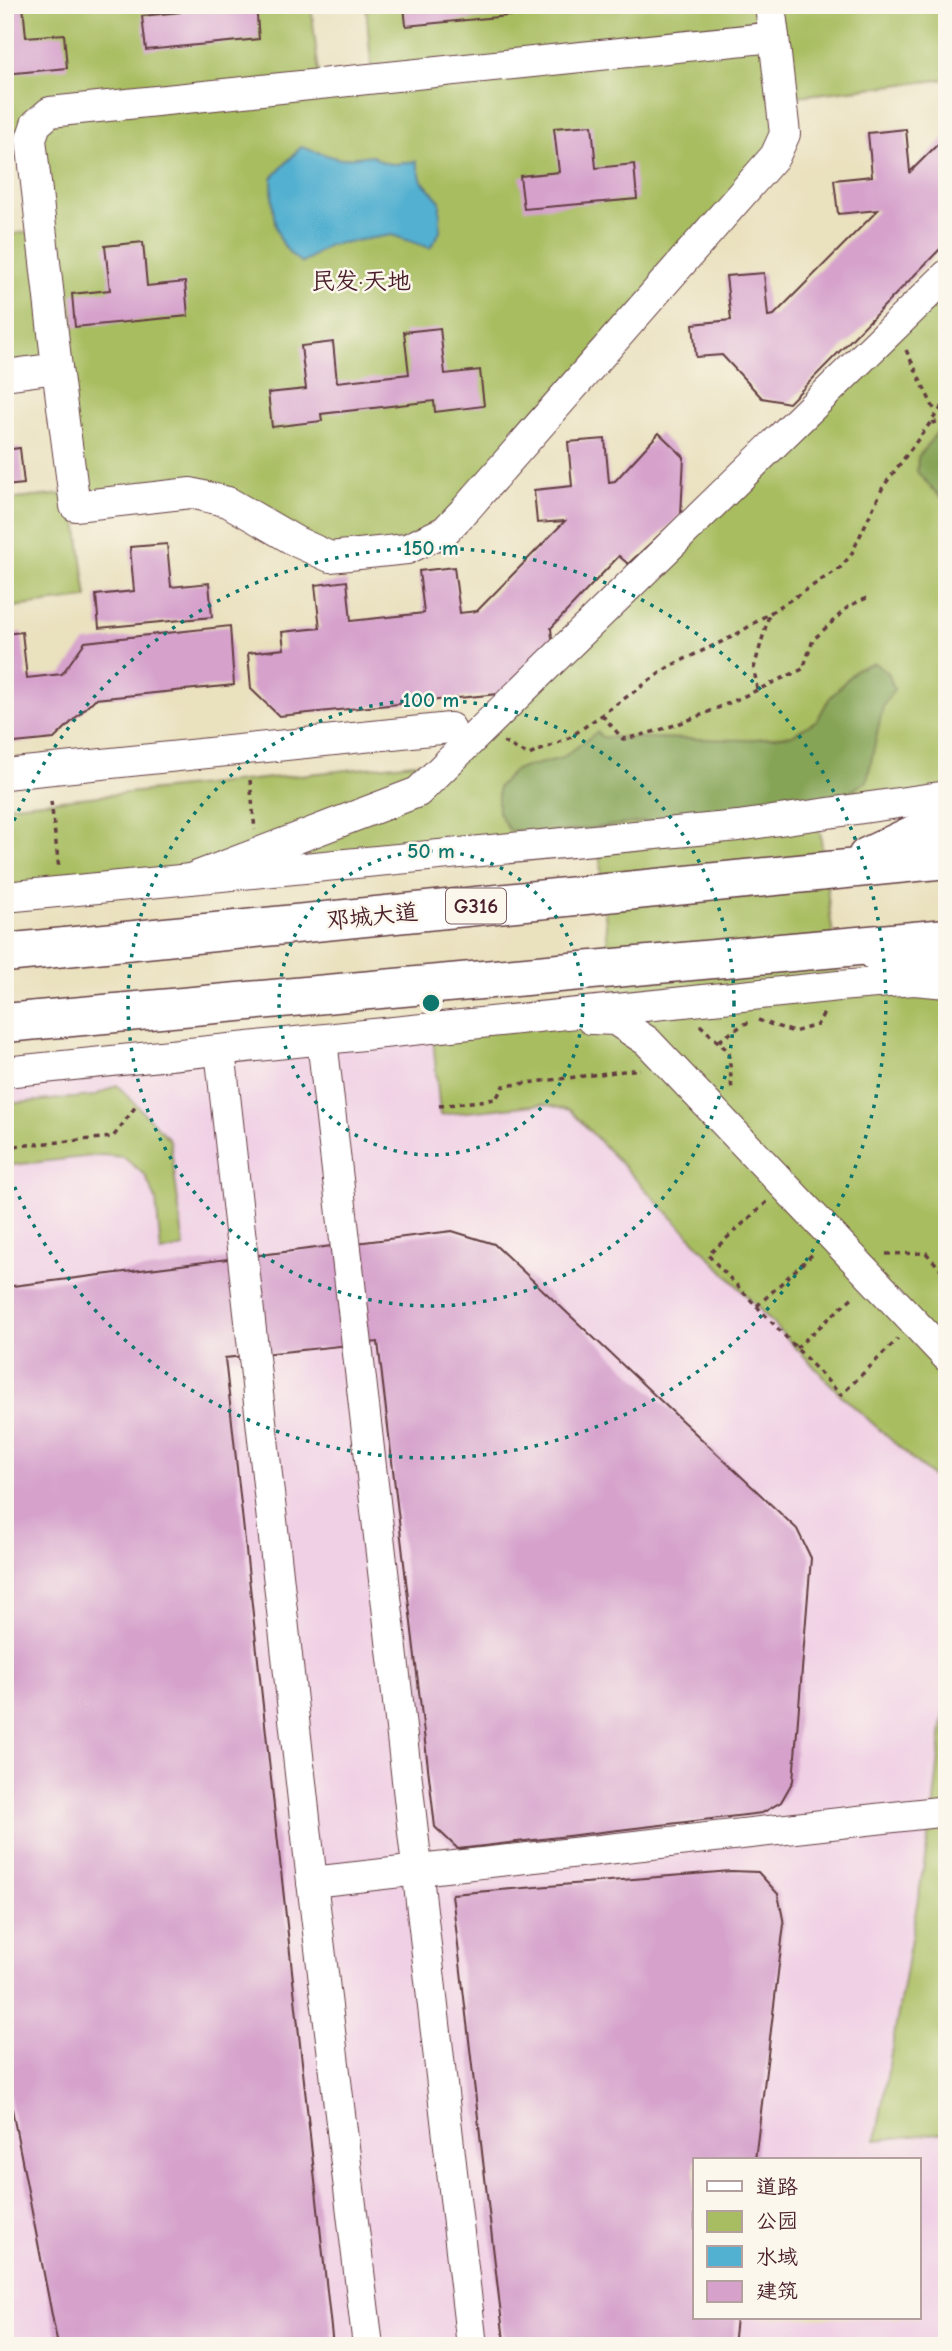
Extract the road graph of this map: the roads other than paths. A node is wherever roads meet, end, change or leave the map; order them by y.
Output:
1 (771, 5) edge
2 (774, 37) junction
3 (947, 275) edge
4 (58, 368) junction
5 (5, 375) edge
6 (450, 728) dead end
7 (5, 774) edge
8 (947, 796) edge
9 (947, 819) edge
10 (947, 859) edge
11 (841, 869) junction
12 (190, 879) junction
13 (5, 897) edge
14 (947, 938) edge
15 (844, 947) junction
16 (5, 953) edge
17 (947, 975) edge
18 (947, 983) edge
19 (545, 1017) junction
20 (5, 1023) edge
21 (322, 1040) junction
22 (220, 1050) junction
23 (5, 1072) edge
24 (947, 1357) edge
25 (947, 1811) edge
26 (418, 1870) junction
27 (312, 1882) junction
28 (368, 2346) edge
29 (472, 2346) edge

1 - 2 street
2 - 4 street
2 - 4 street
3 - 12 street
4 - 5 street
6 - 7 street
8 - 12 street
9 - 11 highway
10 - 11 highway, 邓城大道 / G316
11 - 16 highway, 邓城大道 / G316
12 - 13 street
14 - 15 highway
15 - 17 highway
15 - 20 highway
18 - 19 street
19 - 21 street
19 - 24 street
21 - 22 street
21 - 26 street
22 - 23 street
22 - 27 street
25 - 26 street
26 - 27 street
26 - 29 street
27 - 28 street

